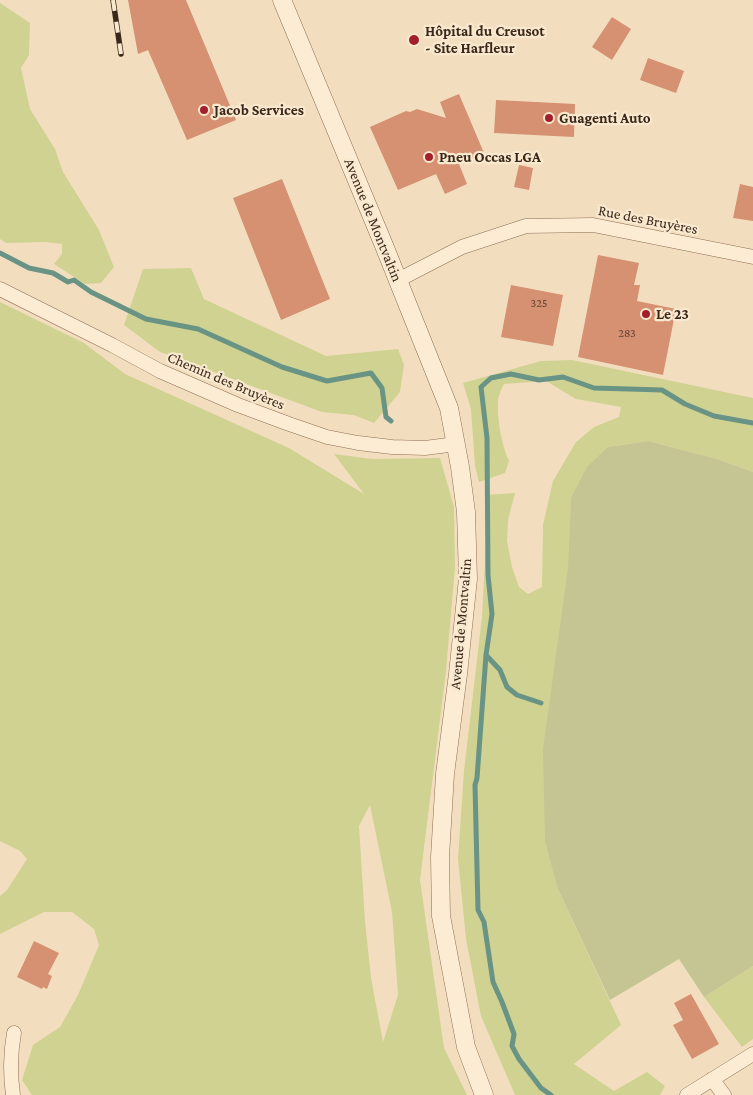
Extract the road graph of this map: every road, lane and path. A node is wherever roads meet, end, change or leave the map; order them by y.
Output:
1 (282, 0) edge
2 (753, 256) edge
3 (398, 280) junction
4 (0, 289) edge
5 (456, 444) junction
6 (14, 1033) dead end
7 (753, 1054) edge
8 (712, 1080) junction
9 (14, 1095) edge
10 (484, 1095) edge
11 (687, 1095) edge
12 (724, 1095) edge

1 - 3 street, Avenue de Montvaltin
2 - 3 street, Rue des Bruyères
3 - 5 street, Avenue de Montvaltin
4 - 5 street, Chemin des Bruyères
5 - 10 street, Avenue de Montvaltin
6 - 9 street
7 - 8 street
8 - 11 street
8 - 12 street

